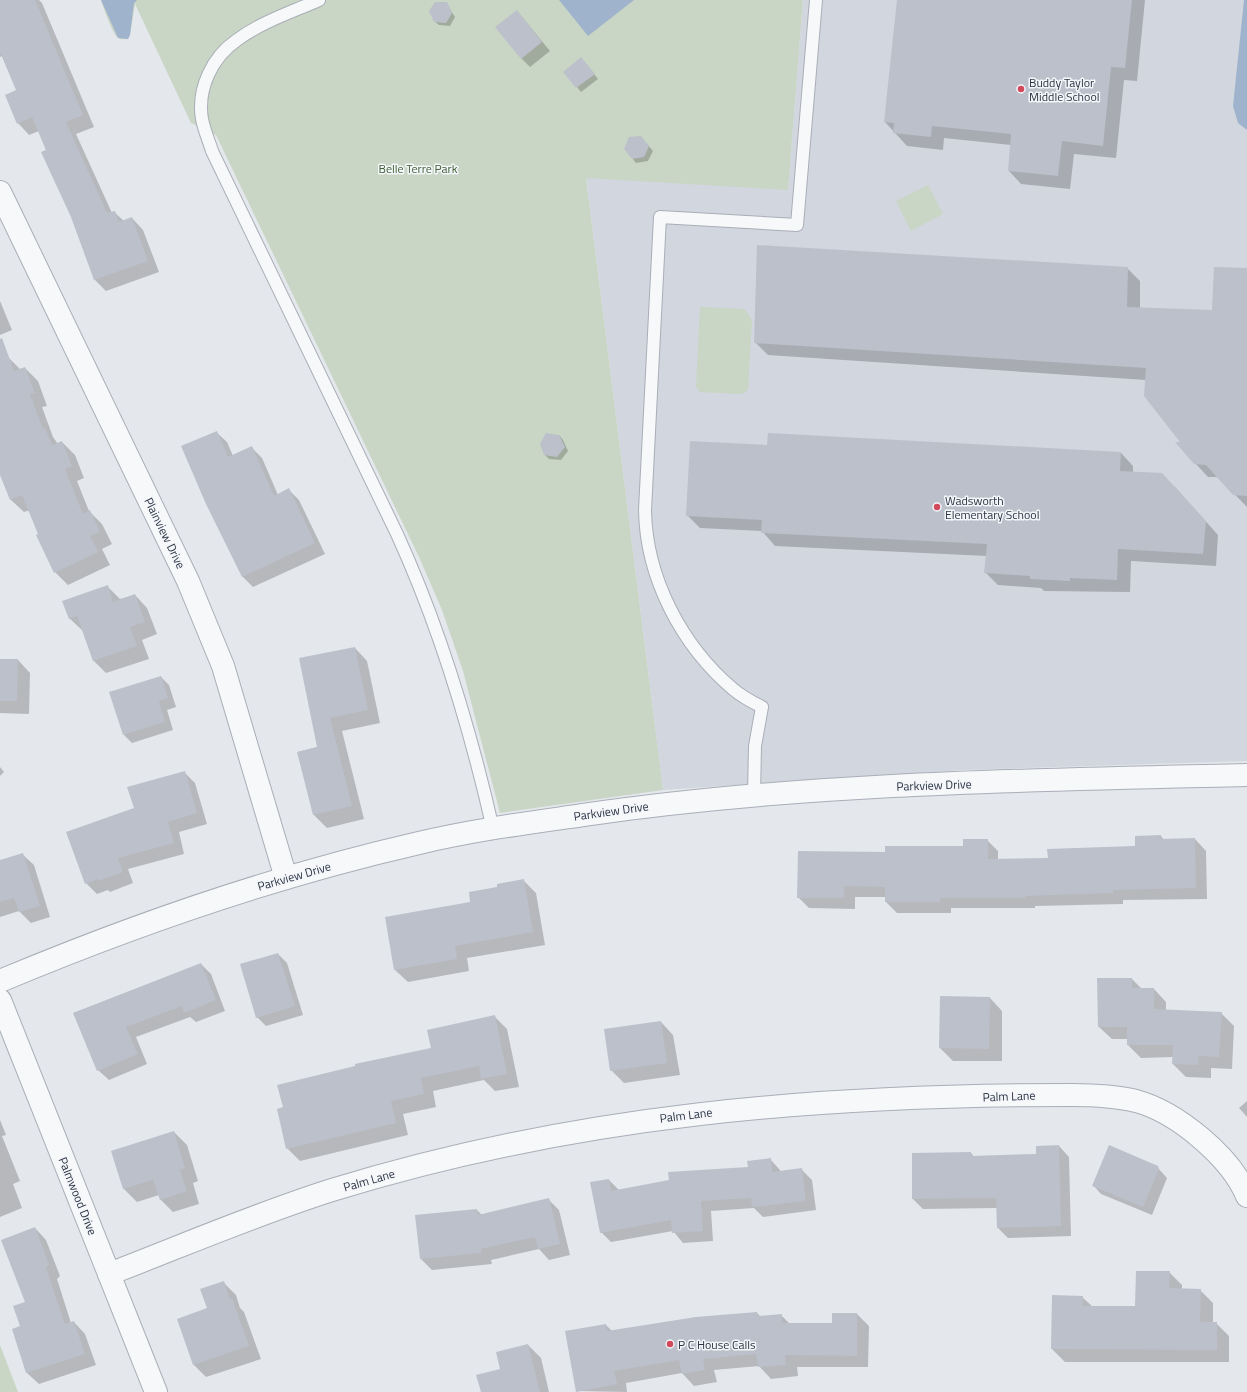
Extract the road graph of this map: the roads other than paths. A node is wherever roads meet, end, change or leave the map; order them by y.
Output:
1 (319, 0) edge
2 (816, 0) edge
3 (2, 201) edge
4 (1247, 775) edge
5 (754, 795) junction
6 (493, 829) junction
7 (286, 878) junction
8 (0, 981) edge
9 (0, 1000) edge
10 (1247, 1196) edge
11 (108, 1274) junction
12 (156, 1392) edge

1 - 6 lane
2 - 5 lane
3 - 7 street, Plainview Drive
4 - 5 street, Parkview Drive
5 - 6 street, Parkview Drive
6 - 7 street, Parkview Drive
7 - 8 street, Parkview Drive
9 - 11 street, Palmwood Drive
10 - 11 street, Palm Lane
11 - 12 street, Palmwood Drive

